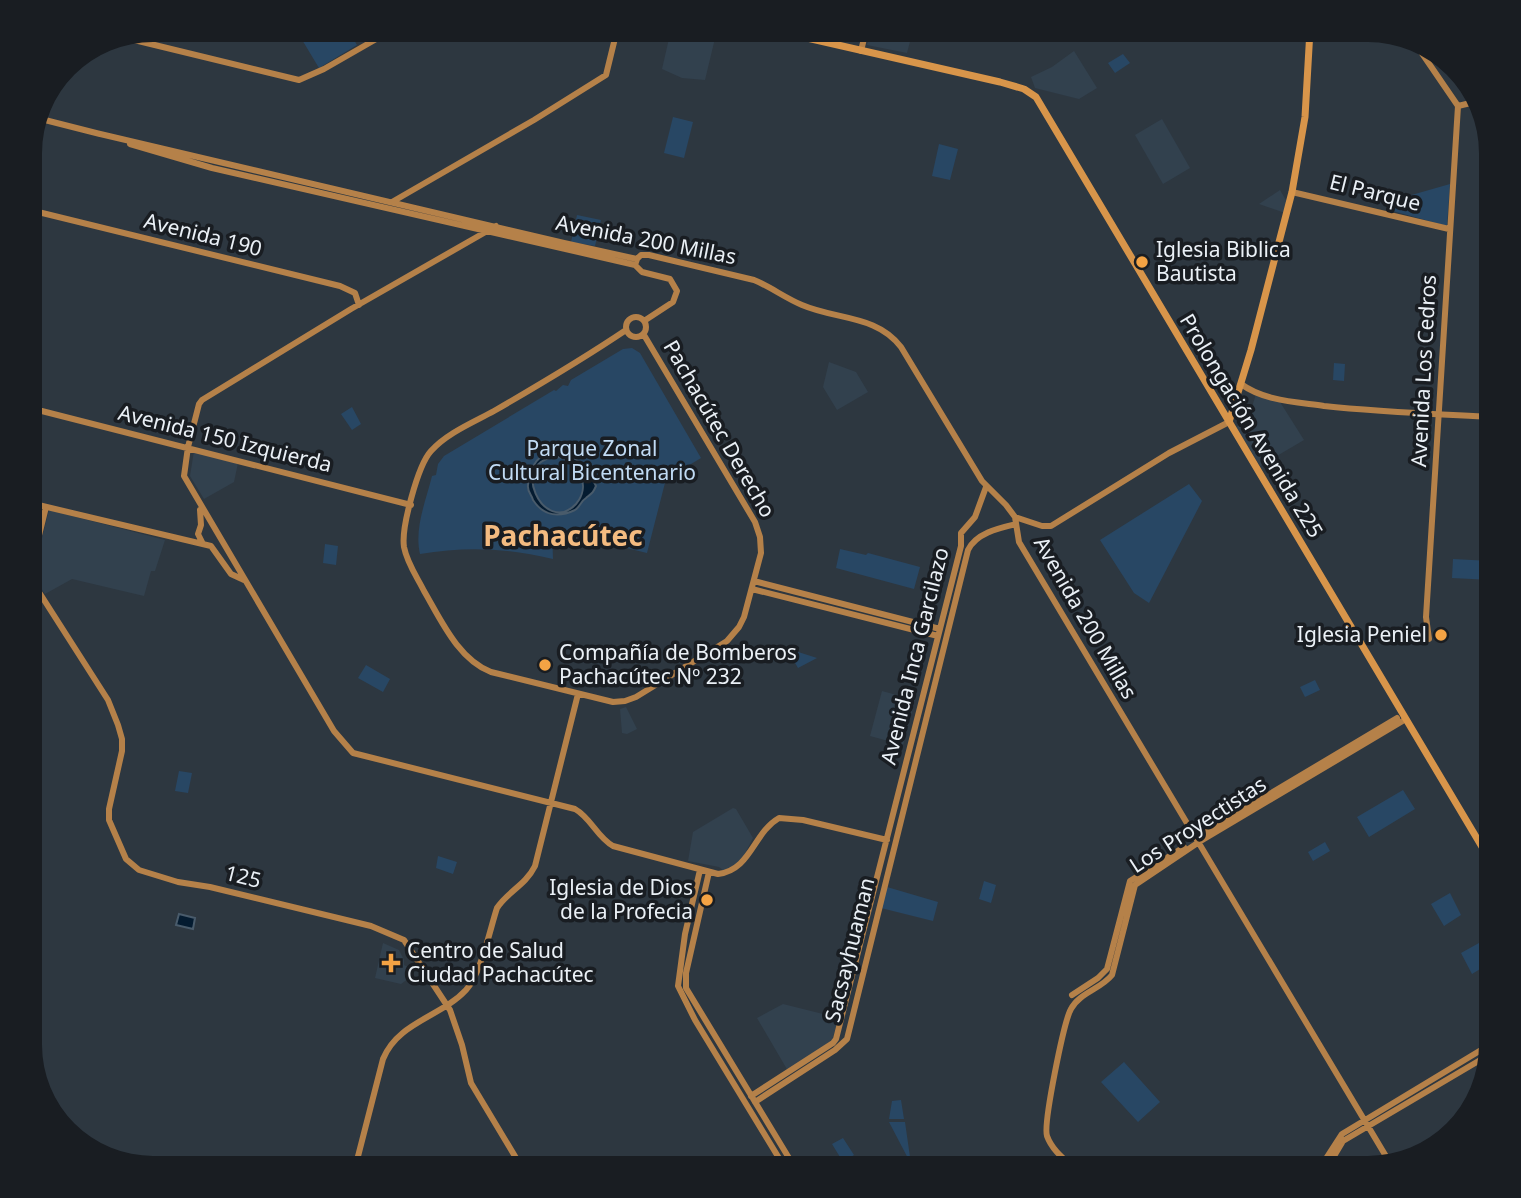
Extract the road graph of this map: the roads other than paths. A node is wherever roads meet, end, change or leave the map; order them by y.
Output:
1 (148, 42) edge
2 (371, 42) edge
3 (614, 42) edge
4 (822, 42) edge
5 (863, 42) edge
6 (1309, 42) edge
7 (860, 51) junction
8 (1426, 59) edge
9 (1467, 104) edge
10 (1458, 106) junction
11 (47, 121) edge
12 (96, 133) junction
13 (1292, 192) junction
14 (391, 202) junction
15 (383, 207) junction
16 (42, 213) edge
17 (496, 226) junction
18 (1449, 229) junction
19 (485, 232) junction
20 (636, 262) junction
21 (359, 305) junction
22 (645, 321) junction
23 (626, 330) junction
24 (644, 335) junction
25 (1241, 384) junction
26 (42, 411) edge
27 (1439, 414) junction
28 (1479, 416) edge
29 (1229, 422) junction
30 (188, 447) junction
31 (986, 486) junction
32 (199, 505) junction
33 (411, 505) junction
34 (42, 506) edge
35 (46, 507) junction
36 (1015, 521) junction
37 (42, 523) edge
38 (214, 529) junction
39 (199, 532) junction
40 (180, 538) junction
41 (204, 544) junction
42 (234, 564) junction
43 (228, 570) junction
44 (244, 580) junction
45 (753, 585) junction
46 (42, 597) edge
47 (939, 633) junction
48 (1429, 639) dead end
49 (578, 694) junction
50 (1397, 718) dead end
51 (1406, 719) junction
52 (551, 803) junction
53 (887, 840) junction
54 (1197, 840) junction
55 (896, 842) joint
56 (1479, 842) edge
57 (1184, 847) dead end
58 (700, 870) junction
59 (709, 872) junction
60 (1072, 995) dead end
61 (447, 1005) junction
62 (1478, 1052) edge
63 (1477, 1061) edge
64 (753, 1099) junction
65 (1366, 1123) junction
66 (1385, 1154) edge
67 (358, 1156) edge
68 (515, 1156) edge
69 (778, 1156) edge
70 (788, 1156) edge
71 (1061, 1156) edge
72 (1327, 1156) edge
73 (1334, 1156) edge

1 - 2 main road
3 - 14 main road
4 - 7 main road, Prolongación Avenida 225
5 - 7 main road
6 - 13 main road
7 - 29 main road, Prolongación Avenida 225
8 - 10 main road
9 - 10 main road
10 - 18 main road, Avenida Los Cedros
11 - 12 main road, Avenida 200 Millas
12 - 14 main road, Avenida 200 Millas
12 - 15 main road, Avenida 200 Millas
13 - 18 main road, El Parque
13 - 25 main road
14 - 15 main road
14 - 17 main road, Avenida 200 Millas
15 - 19 main road, Avenida 200 Millas
16 - 21 main road, Avenida 190
17 - 19 main road
17 - 20 main road, Avenida 200 Millas
18 - 27 main road, Avenida Los Cedros
19 - 20 main road, Avenida 200 Millas
19 - 21 main road
20 - 22 main road
20 - 31 main road, Avenida 200 Millas
21 - 30 main road
22 - 23 main road
22 - 24 main road
23 - 24 main road
23 - 33 main road, Pachacútec Derecho
24 - 45 main road, Pachacútec Derecho
25 - 27 main road
25 - 29 main road
26 - 30 main road, Avenida 150 Izquierda
27 - 28 main road
27 - 48 main road, Avenida Los Cedros
29 - 36 main road
29 - 51 main road, Prolongación Avenida 225
30 - 32 main road
30 - 33 main road, Avenida 150 Izquierda
31 - 36 main road, Avenida 200 Millas
31 - 47 main road, Avenida Inca Garcilazo
32 - 38 main road
32 - 39 main road
33 - 49 main road, Pachacútec Derecho
34 - 35 main road
35 - 37 main road
35 - 40 main road
36 - 54 main road, Avenida 200 Millas
36 - 55 main road, Avenida Inca Garcilazo
38 - 39 main road
38 - 42 main road
39 - 40 main road
39 - 41 main road
40 - 41 main road
41 - 43 main road
42 - 43 main road
42 - 44 main road
43 - 44 main road
44 - 52 main road
45 - 47 main road
45 - 49 main road, Pachacútec Derecho
46 - 61 main road, 125
47 - 53 main road, Avenida Inca Garcilazo
49 - 52 main road
50 - 54 main road
51 - 54 main road, Los Proyectistas
51 - 56 main road, Prolongación Avenida 225
52 - 58 main road
52 - 61 main road
53 - 59 main road
53 - 64 main road, Avenida Inca Garcilazo
54 - 65 main road, Avenida 200 Millas
54 - 71 main road, Los Proyectistas
55 - 64 main road, Sacsayhuaman
57 - 60 main road
58 - 59 main road
58 - 69 main road
59 - 64 main road
61 - 67 main road
61 - 68 main road, 125
62 - 65 main road
63 - 65 main road
64 - 70 main road
65 - 66 main road, Avenida 200 Millas
65 - 72 main road
65 - 73 main road

